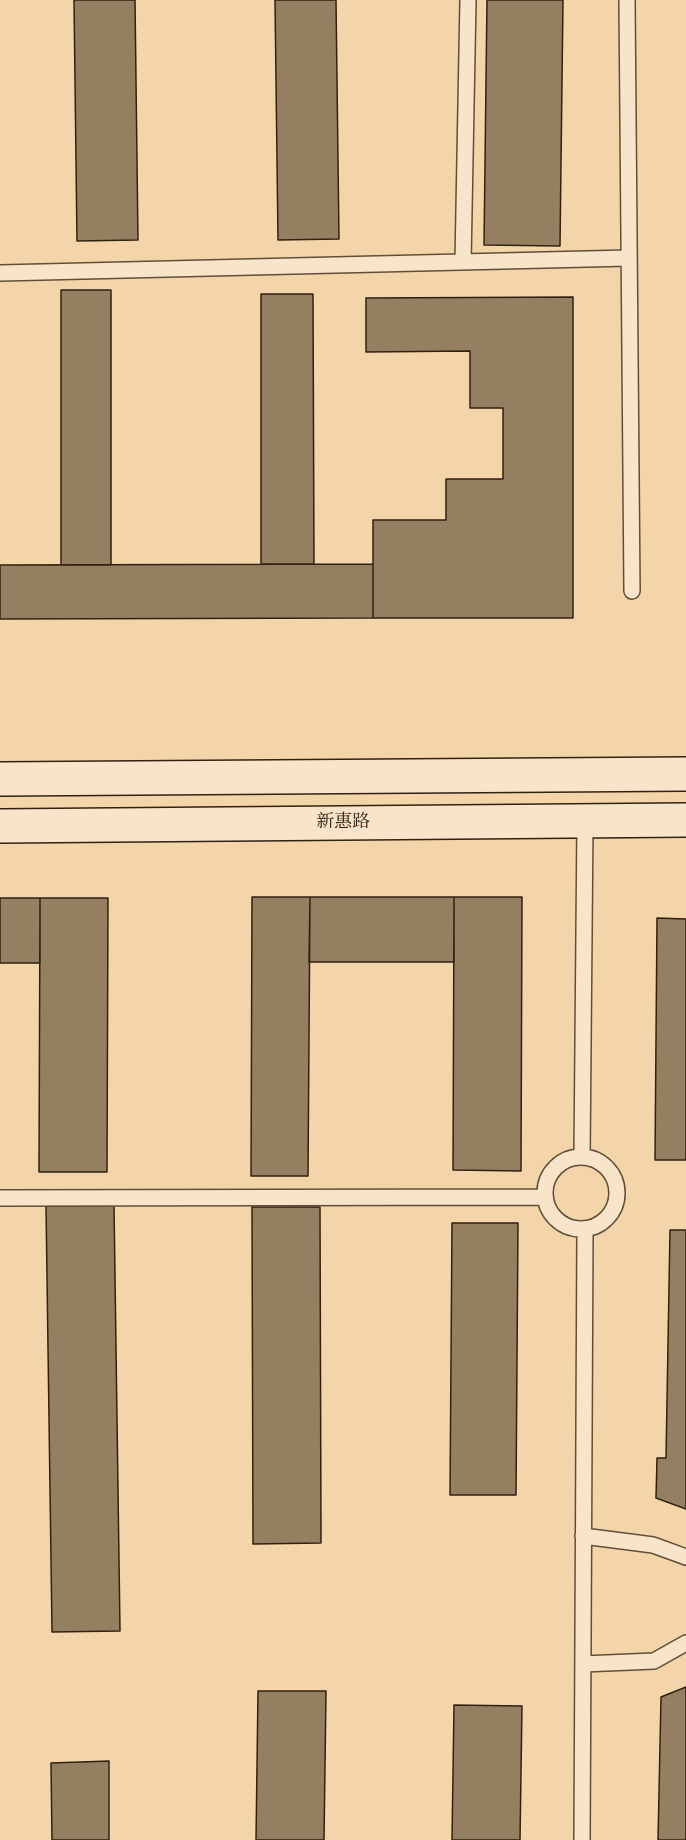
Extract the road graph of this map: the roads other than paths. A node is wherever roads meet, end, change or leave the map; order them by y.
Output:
1 (468, 0) edge
2 (627, 0) edge
3 (629, 258) junction
4 (462, 262) junction
5 (0, 273) edge
6 (632, 591) dead end
7 (686, 774) edge
8 (0, 779) edge
9 (686, 820) edge
10 (585, 821) junction
11 (0, 826) edge
12 (582, 1156) junction
13 (545, 1197) junction
14 (0, 1198) edge
15 (585, 1229) junction
16 (583, 1536) junction
17 (686, 1557) edge
18 (686, 1643) edge
19 (583, 1664) junction
20 (582, 1840) edge

1 - 4 lane
2 - 3 lane
3 - 4 lane
3 - 6 lane
4 - 5 lane
7 - 8 street
9 - 10 street, 新惠路
10 - 11 street, 新惠路
10 - 12 lane
12 - 13 lane
12 - 15 lane
13 - 14 lane
13 - 15 lane
15 - 16 lane
16 - 17 lane
16 - 19 lane
18 - 19 lane
19 - 20 lane

